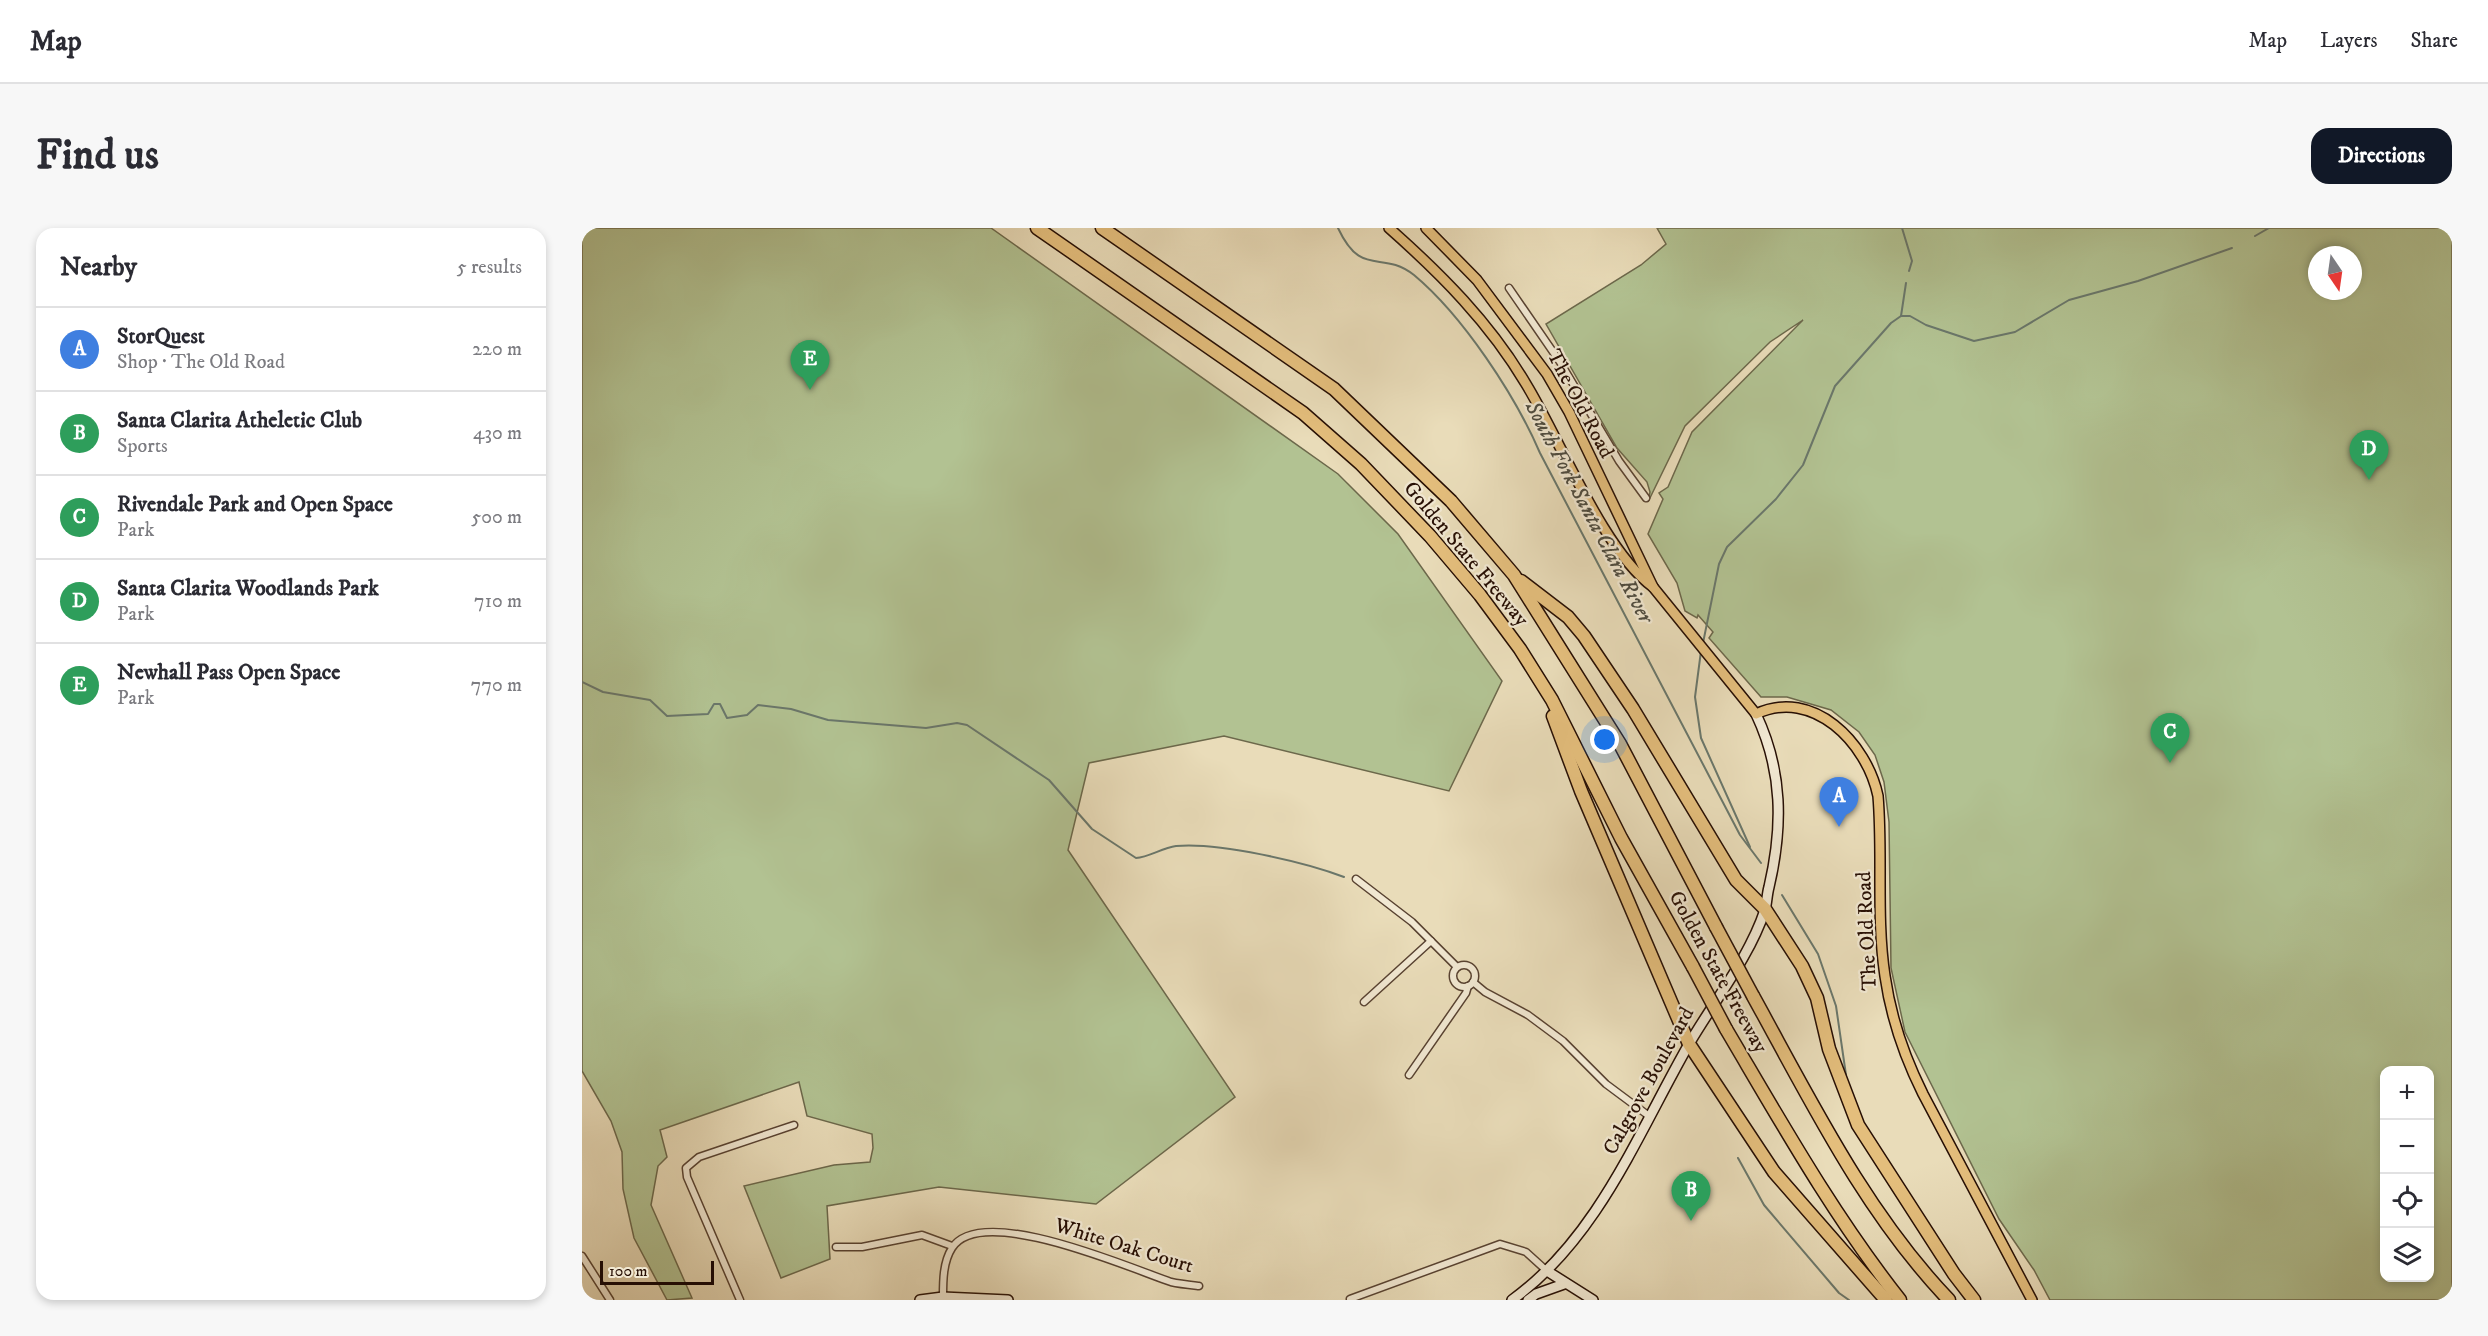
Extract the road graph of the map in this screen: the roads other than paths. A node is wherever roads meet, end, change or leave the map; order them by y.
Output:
1 (1037, 228) edge
2 (1102, 228) edge
3 (1389, 228) edge
4 (1426, 228) edge
5 (1509, 288) dead end
6 (1646, 498) dead end
7 (1514, 575) junction
8 (1653, 587) junction
9 (1539, 678) junction
10 (1756, 714) junction
11 (1356, 879) dead end
12 (1765, 909) junction
13 (1431, 941) junction
14 (1457, 968) junction
15 (1470, 984) junction
16 (1364, 1002) dead end
17 (1689, 1044) junction
18 (1409, 1075) dead end
19 (1649, 1116) junction
20 (794, 1125) dead end
21 (952, 1246) junction
22 (836, 1248) dead end
23 (582, 1256) edge
24 (1547, 1271) junction
25 (1564, 1284) junction
26 (1198, 1286) dead end
27 (943, 1297) junction
28 (1350, 1299) edge
29 (610, 1300) edge
30 (740, 1300) edge
31 (920, 1300) edge
32 (1008, 1300) edge
33 (1512, 1300) edge
34 (1528, 1300) edge
35 (1593, 1300) edge
36 (1886, 1300) edge
37 (1900, 1300) edge
38 (1949, 1300) edge
39 (1974, 1300) edge
40 (2032, 1300) edge

1 - 9 highway, Golden State Freeway
2 - 7 highway, Golden State Freeway
3 - 8 main road, The Old Road
4 - 8 main road, The Old Road
5 - 6 street
7 - 12 highway
7 - 38 highway, Golden State Freeway, bridge
8 - 10 main road
9 - 17 highway
9 - 37 highway, Golden State Freeway, bridge
10 - 12 street, Calgrove Boulevard
10 - 40 main road, The Old Road
11 - 13 street
12 - 17 street, Calgrove Boulevard
12 - 39 highway
13 - 14 street
13 - 16 street
14 - 15 street
14 - 15 street
15 - 18 street
15 - 19 street
17 - 19 street, Calgrove Boulevard
17 - 36 highway
19 - 24 street, Calgrove Boulevard
20 - 30 street
21 - 22 street
21 - 26 street, White Oak Court
21 - 27 street
23 - 29 street
24 - 25 street
24 - 28 street
24 - 33 street, Calgrove Boulevard
25 - 34 street
25 - 35 street
27 - 31 street
27 - 32 street

